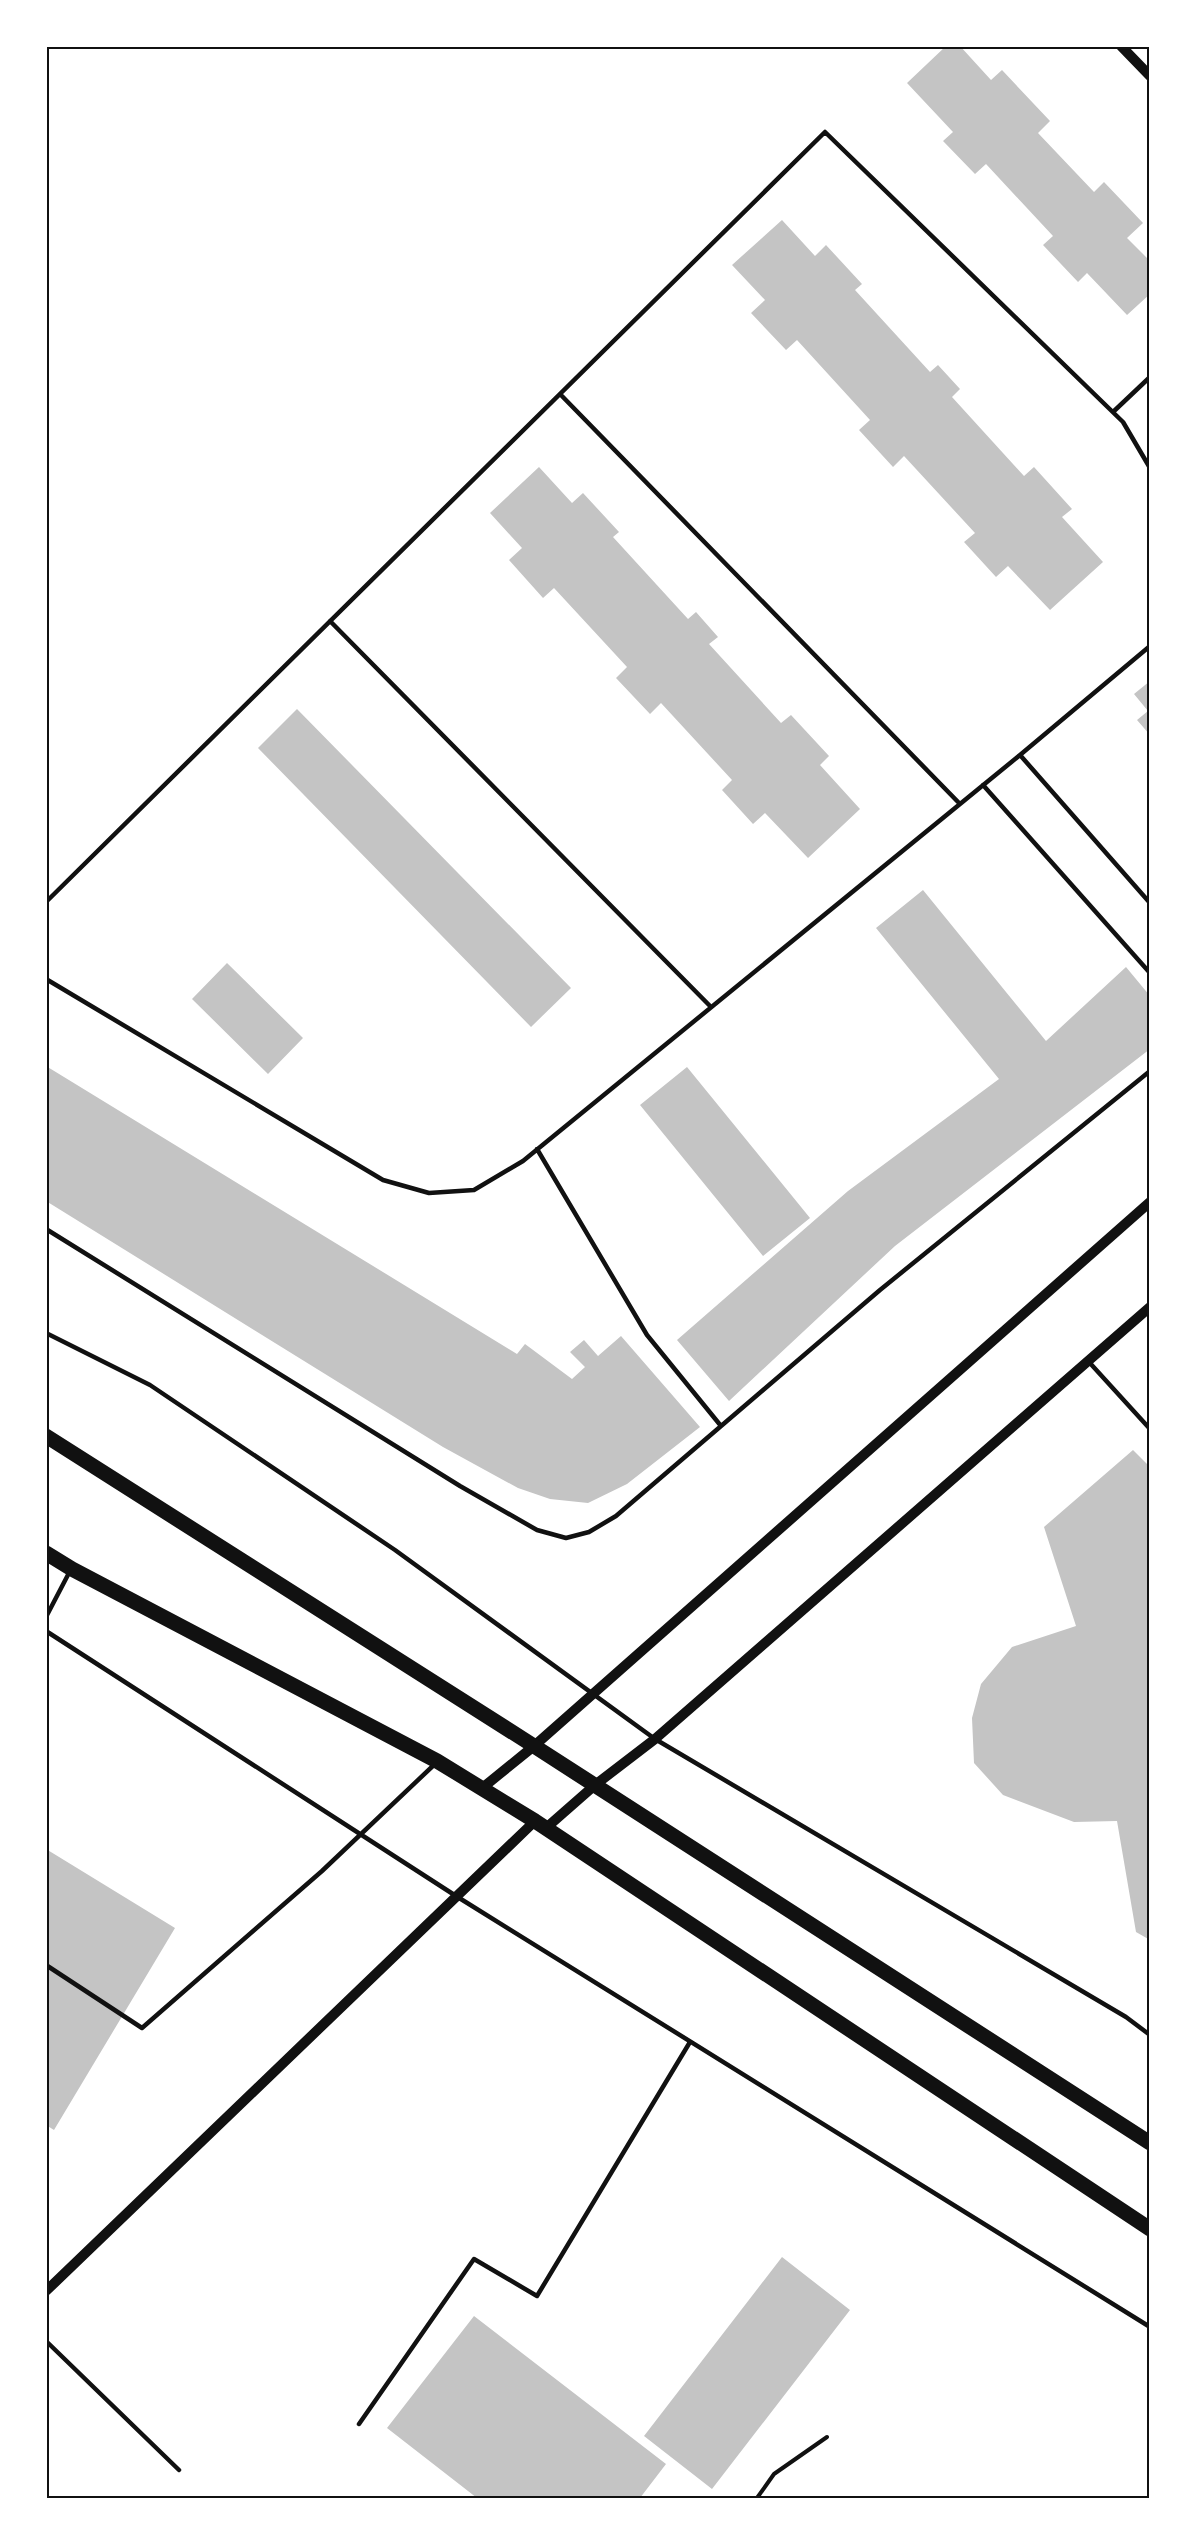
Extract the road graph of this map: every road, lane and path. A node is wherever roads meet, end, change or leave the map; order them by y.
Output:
1 (1121, 46) edge
2 (1149, 76) edge
3 (1149, 376) edge
4 (560, 394) junction
5 (1113, 412) junction
6 (1149, 468) edge
7 (330, 621) junction
8 (1149, 646) edge
9 (1020, 755) junction
10 (983, 785) junction
11 (960, 804) junction
12 (46, 902) edge
13 (1149, 903) edge
14 (1149, 973) edge
15 (46, 979) edge
16 (711, 1007) junction
17 (1149, 1071) edge
18 (537, 1149) junction
19 (1149, 1202) edge
20 (46, 1229) edge
21 (1149, 1307) edge
22 (46, 1333) edge
23 (1088, 1361) junction
24 (722, 1426) junction
25 (1149, 1429) edge
26 (46, 1436) edge
27 (46, 1553) edge
28 (72, 1569) junction
29 (46, 1617) edge
30 (46, 1631) edge
31 (593, 1694) junction
32 (655, 1740) junction
33 (534, 1746) junction
34 (437, 1761) junction
35 (595, 1785) junction
36 (481, 1789) junction
37 (540, 1824) junction
38 (361, 1834) junction
39 (456, 1896) junction
40 (46, 1965) edge
41 (1149, 2035) edge
42 (690, 2042) junction
43 (1149, 2143) edge
44 (1149, 2229) edge
45 (46, 2291) edge
46 (1149, 2327) edge
47 (46, 2341) edge
48 (359, 2424) dead end
49 (827, 2437) dead end
50 (179, 2470) dead end
51 (757, 2499) edge

1 - 2 street
3 - 5 lane
4 - 5 lane
4 - 7 lane
4 - 11 lane
5 - 6 lane
7 - 12 lane
7 - 16 lane
8 - 9 lane
9 - 10 lane
9 - 13 lane
10 - 11 lane
10 - 14 lane
11 - 16 lane
15 - 18 lane
16 - 18 lane
17 - 24 lane
18 - 24 lane
19 - 31 street
20 - 24 lane
21 - 23 street
22 - 31 lane
23 - 25 lane
23 - 32 street
26 - 33 main road
27 - 28 main road
28 - 29 lane
28 - 34 main road
30 - 38 lane
31 - 32 lane
31 - 33 street
32 - 35 street
32 - 41 lane
33 - 35 main road
33 - 36 street
34 - 36 main road
34 - 38 lane
35 - 37 street
35 - 43 main road
36 - 37 main road
37 - 39 street
37 - 44 main road
38 - 39 lane
38 - 40 lane
39 - 42 lane
39 - 45 street
42 - 46 lane
42 - 48 lane
47 - 50 lane
49 - 51 path

